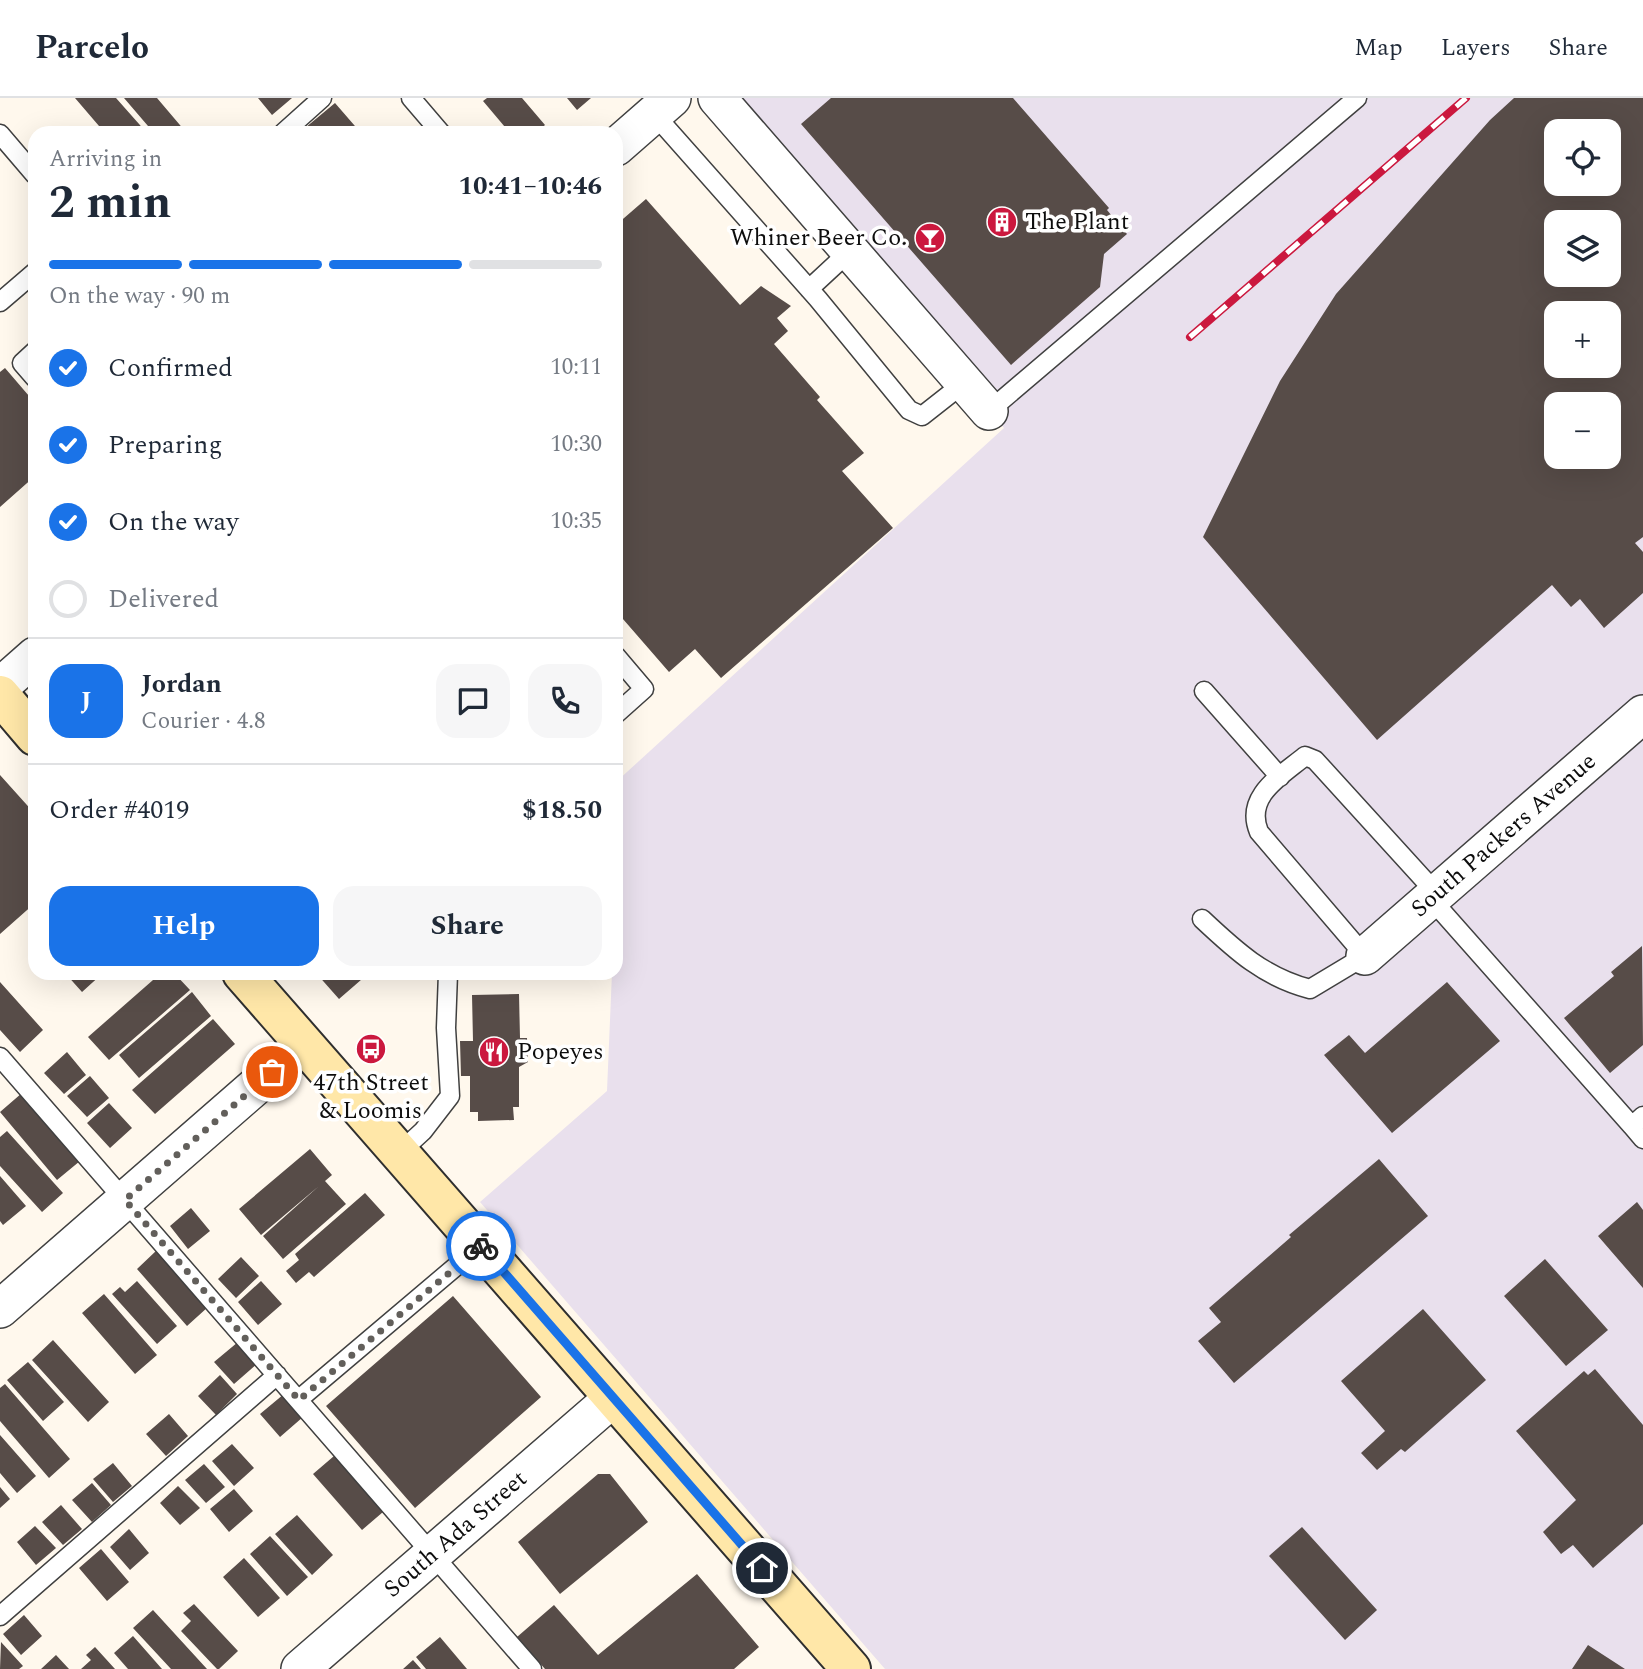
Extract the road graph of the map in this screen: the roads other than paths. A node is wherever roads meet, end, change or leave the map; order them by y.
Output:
1 (322, 98) edge
2 (411, 98) edge
3 (717, 98) edge
4 (1357, 98) edge
5 (663, 106) edge
6 (291, 126) edge
7 (435, 126) edge
8 (0, 134) edge
9 (623, 141) edge
10 (28, 167) edge
11 (850, 251) junction
12 (28, 278) edge
13 (809, 289) junction
14 (0, 302) edge
15 (964, 383) junction
16 (989, 411) joint
17 (28, 662) edge
18 (623, 664) edge
19 (0, 687) edge
20 (1204, 691) dead end
21 (0, 695) edge
22 (623, 708) edge
23 (1643, 714) edge
24 (28, 728) edge
25 (1280, 777) junction
26 (1434, 897) junction
27 (1202, 919) dead end
28 (1365, 956) junction
29 (248, 980) edge
30 (448, 980) edge
31 (304, 1044) junction
32 (0, 1057) edge
33 (1639, 1127) edge
34 (400, 1153) junction
35 (125, 1200) junction
36 (481, 1246) junction
37 (0, 1309) edge
38 (276, 1375) junction
39 (613, 1398) junction
40 (299, 1400) junction
41 (433, 1554) junction
42 (0, 1616) edge
43 (300, 1669) edge
44 (532, 1669) edge
45 (851, 1669) edge

1 - 6 lane
2 - 7 lane
3 - 11 street
4 - 16 lane
5 - 9 street
5 - 13 lane
8 - 10 lane
11 - 13 lane
11 - 15 street
12 - 14 lane
13 - 15 lane
15 - 16 street
17 - 19 street
18 - 22 lane
20 - 25 lane
21 - 24 main road
23 - 26 street, South Packers Avenue
25 - 26 lane
25 - 28 lane
26 - 28 street, South Packers Avenue
26 - 33 lane
27 - 28 lane
29 - 31 main road
30 - 34 lane
31 - 34 main road
31 - 35 street
32 - 35 lane
34 - 36 main road
35 - 37 street
35 - 38 lane
36 - 39 main road
36 - 40 lane
38 - 40 lane
38 - 42 lane
39 - 41 street, South Ada Street
39 - 45 main road
40 - 41 lane
41 - 43 street, South Ada Street
41 - 44 lane

